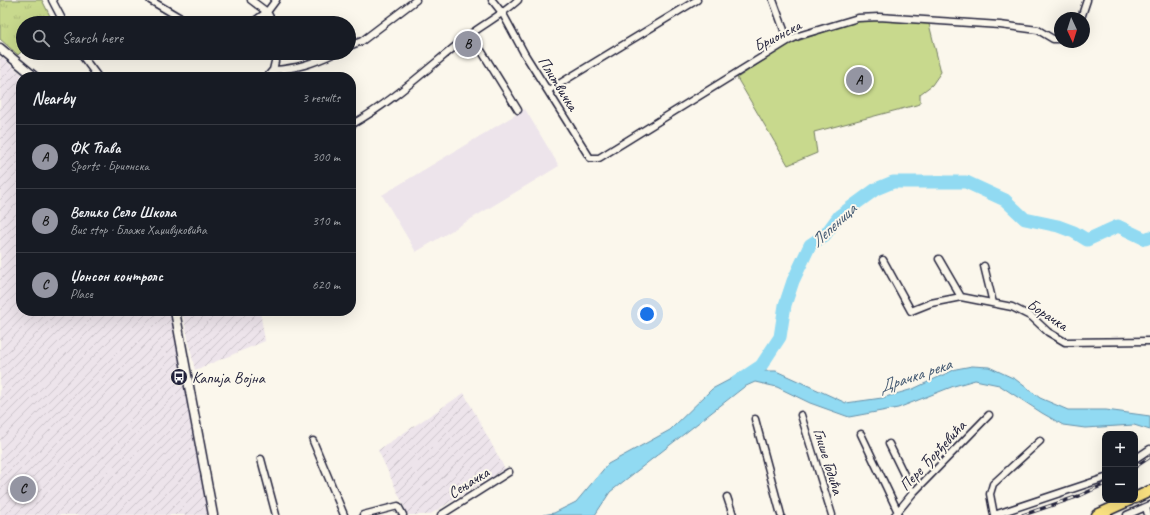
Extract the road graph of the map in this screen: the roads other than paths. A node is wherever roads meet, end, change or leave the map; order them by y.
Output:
1 (52, 0) edge
2 (150, 0) edge
3 (251, 0) edge
4 (276, 0) edge
5 (416, 0) edge
6 (492, 0) edge
7 (518, 0) edge
8 (697, 0) edge
9 (774, 0) edge
10 (1086, 0) edge
11 (267, 12) junction
12 (1083, 12) edge
13 (503, 14) junction
14 (60, 16) edge
15 (177, 16) edge
16 (262, 16) edge
17 (269, 16) edge
18 (471, 34) junction
19 (1054, 39) edge
20 (788, 41) junction
21 (356, 43) edge
22 (0, 48) edge
23 (85, 60) edge
24 (275, 60) edge
25 (320, 60) edge
26 (273, 70) joint
27 (29, 72) edge
28 (94, 72) edge
29 (549, 90) junction
30 (518, 110) dead end
31 (356, 122) edge
32 (599, 158) joint
33 (939, 259) dead end
34 (882, 260) dead end
35 (984, 266) dead end
36 (961, 297) junction
37 (993, 303) junction
38 (176, 316) edge
39 (1150, 341) edge
40 (801, 415) dead end
41 (988, 415) dead end
42 (755, 419) dead end
43 (861, 434) dead end
44 (313, 441) dead end
45 (1040, 441) dead end
46 (889, 444) dead end
47 (1150, 449) edge
48 (1138, 457) edge
49 (262, 460) dead end
50 (509, 472) dead end
51 (1102, 479) edge
52 (1150, 491) edge
53 (913, 493) junction
54 (727, 497) dead end
55 (1138, 497) edge
56 (1123, 503) edge
57 (1148, 506) edge
58 (896, 514) edge
59 (213, 515) edge
60 (276, 515) edge
61 (344, 515) edge
62 (363, 515) edge
63 (403, 515) edge
64 (441, 515) edge
65 (733, 515) edge
66 (781, 515) edge
67 (832, 515) edge
68 (994, 515) edge
69 (1097, 515) edge
70 (1127, 515) edge
71 (1148, 515) edge

1 - 14 street
2 - 15 street
3 - 11 street
4 - 11 street
5 - 21 street
6 - 13 street, Плитвичка
7 - 13 street
8 - 29 street
9 - 20 street
10 - 12 street
11 - 16 street
11 - 17 street
13 - 18 street
13 - 29 street, Плитвичка
18 - 30 street
18 - 31 street
19 - 20 street, Брионска
20 - 32 street, Брионска
22 - 27 street
23 - 28 street
24 - 26 street
25 - 26 street
29 - 32 street, Плитвичка
33 - 36 street
34 - 36 street, Борачка
35 - 37 street
36 - 37 street, Борачка
37 - 39 street, Борачка
38 - 59 street
40 - 67 street, Глише Годића
41 - 53 street, Пере Ђорђевића
42 - 66 street
43 - 58 street
44 - 61 street
45 - 68 street
46 - 53 street
47 - 48 street
49 - 60 street
50 - 64 street, Сењачка
51 - 68 street
52 - 55 main road
53 - 58 street, Пере Ђорђевића
54 - 65 street
56 - 69 main road
57 - 70 street
57 - 71 street
62 - 63 street

